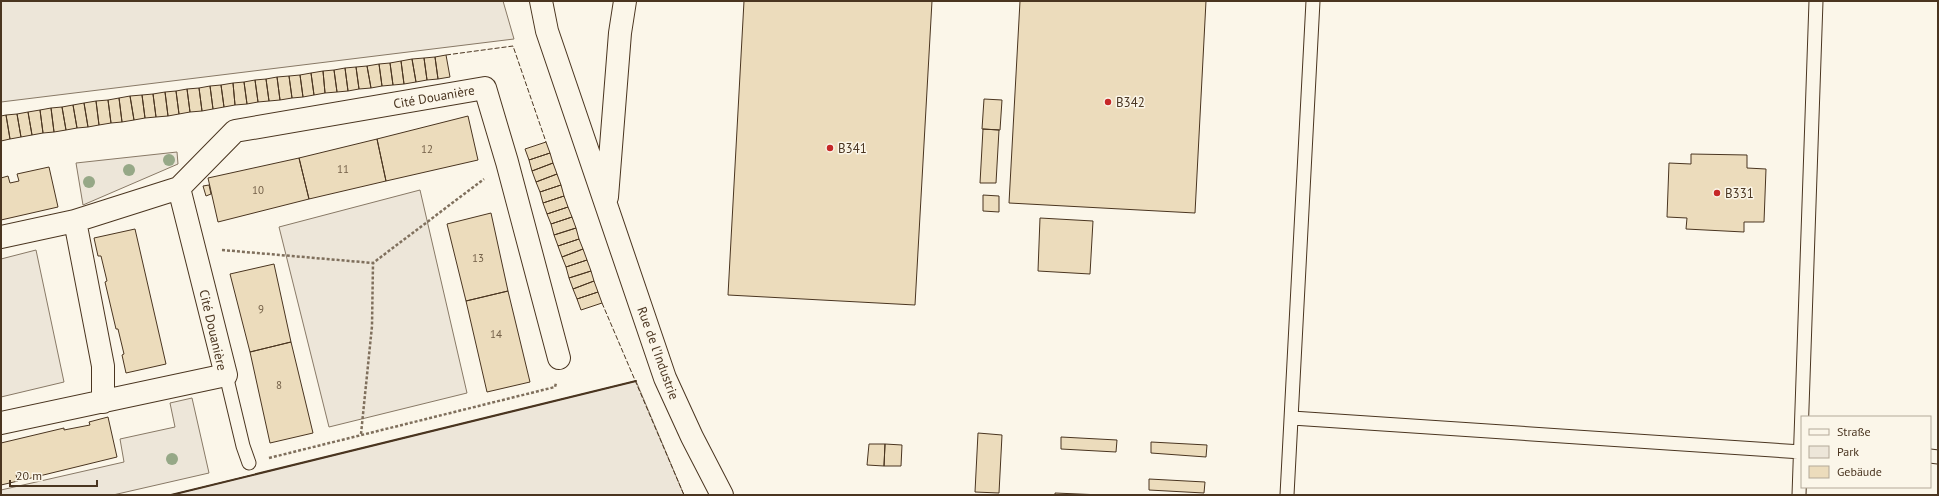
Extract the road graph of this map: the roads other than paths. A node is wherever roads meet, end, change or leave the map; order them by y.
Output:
1 (541, 1) edge
2 (625, 1) edge
3 (1313, 1) edge
4 (1816, 1) edge
5 (179, 188) junction
6 (607, 206) junction
7 (75, 221) junction
8 (1, 236) edge
9 (559, 358) dead end
10 (226, 374) junction
11 (103, 402) junction
12 (1802, 416) edge
13 (1292, 418) junction
14 (1, 422) edge
15 (1801, 452) edge
16 (249, 463) road end
17 (722, 495) edge
18 (1287, 495) edge
19 (1799, 495) edge

1 - 6 street, Rue de l'Industrie
2 - 6 street, Rue de l'Industrie
3 - 13 lane
4 - 12 lane
5 - 7 street, Cité Douanière
5 - 9 street, Cité Douanière
5 - 10 street, Cité Douanière
6 - 17 street, Rue de l'Industrie
7 - 8 street, Cité Douanière
7 - 11 street
10 - 11 street, Cité Douanière
10 - 16 lane
11 - 14 street, Cité Douanière
13 - 15 lane
13 - 18 lane
15 - 19 lane

